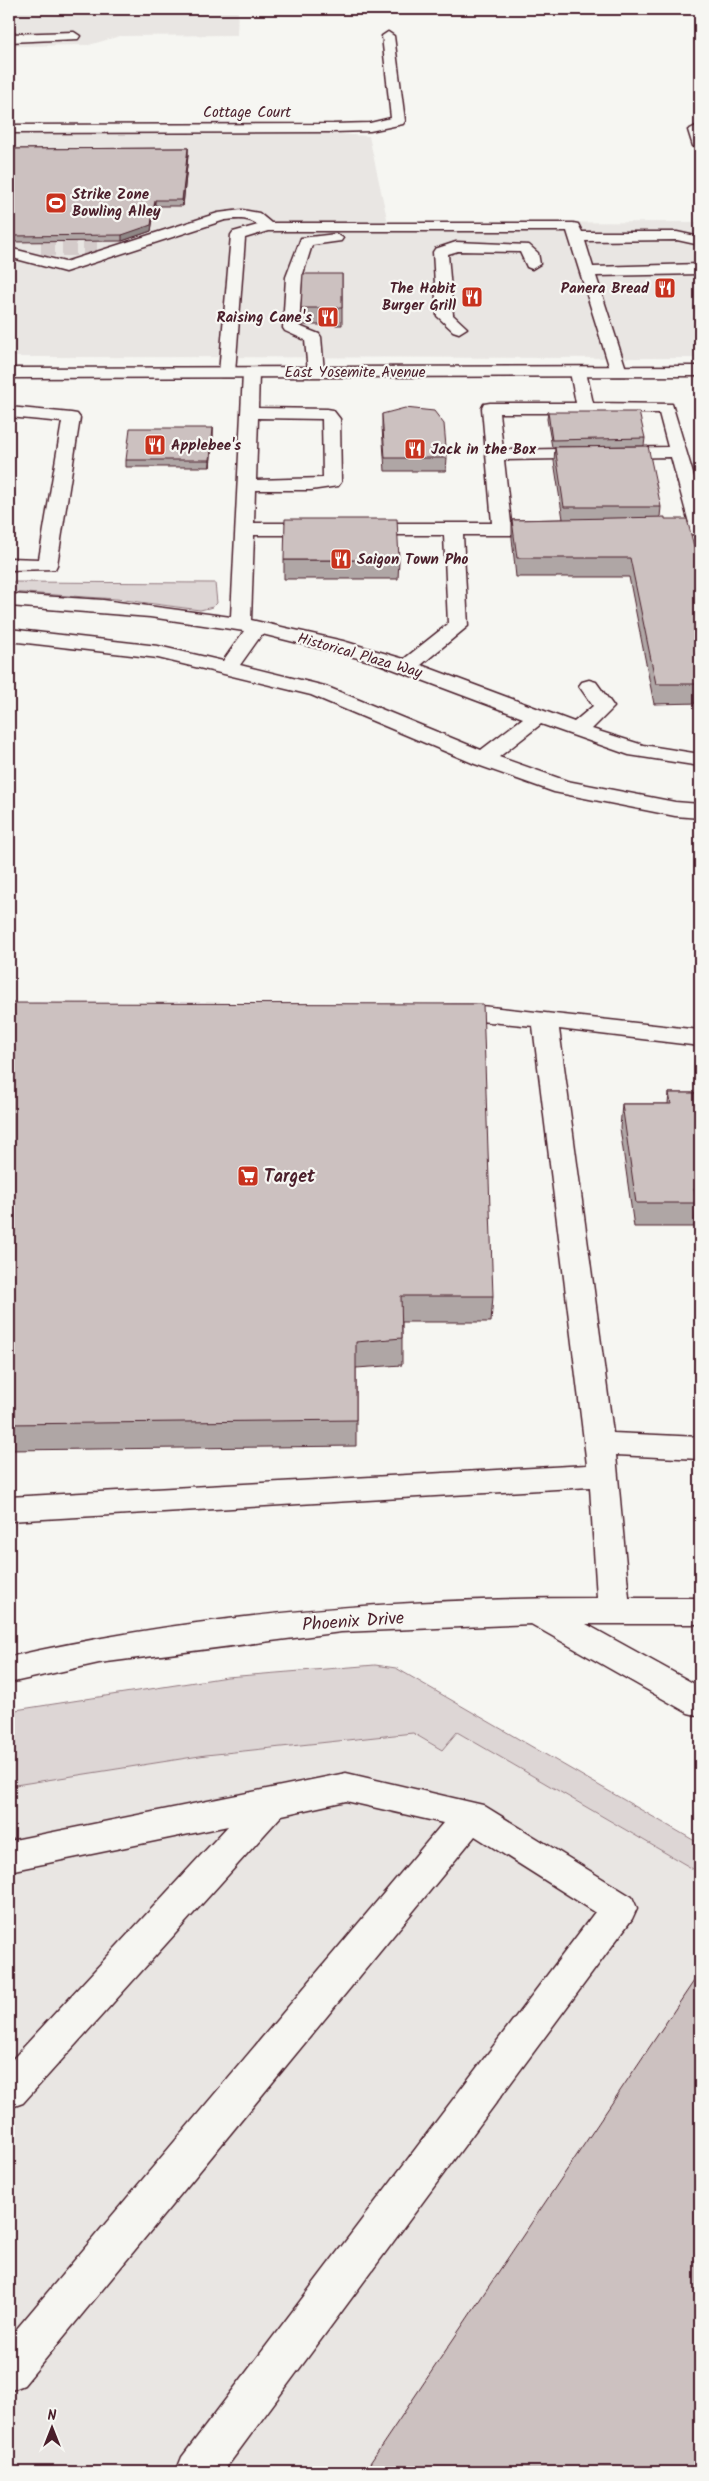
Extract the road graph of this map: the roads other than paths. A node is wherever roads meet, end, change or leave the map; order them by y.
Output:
1 (74, 36) dead end
2 (388, 36) dead end
3 (9, 38) edge
4 (700, 128) edge
5 (9, 129) edge
6 (700, 146) edge
7 (267, 228) junction
8 (223, 230) junction
9 (389, 233) junction
10 (576, 237) junction
11 (700, 240) edge
12 (100, 248) tunnel mouth
13 (41, 249) tunnel mouth
14 (118, 250) junction
15 (9, 252) edge
16 (532, 264) dead end
17 (700, 269) edge
18 (587, 272) junction
19 (459, 328) dead end
20 (700, 371) edge
21 (316, 372) junction
22 (578, 372) junction
23 (619, 372) junction
24 (9, 373) edge
25 (227, 373) junction
26 (252, 373) junction
27 (586, 408) junction
28 (9, 412) edge
29 (250, 413) junction
30 (678, 452) junction
31 (495, 454) junction
32 (247, 485) junction
33 (245, 529) junction
34 (453, 529) junction
35 (502, 529) junction
36 (572, 529) edge
37 (631, 529) edge
38 (700, 529) edge
39 (9, 564) edge
40 (9, 600) edge
41 (249, 625) junction
42 (9, 635) edge
43 (406, 666) junction
44 (229, 667) junction
45 (589, 686) dead end
46 (537, 717) junction
47 (577, 731) junction
48 (482, 759) junction
49 (700, 760) edge
50 (700, 811) edge
51 (428, 1011) edge
52 (545, 1020) junction
53 (700, 1038) edge
54 (600, 1443) junction
55 (700, 1448) edge
56 (604, 1474) junction
57 (9, 1509) edge
58 (536, 1611) junction
59 (614, 1611) junction
60 (700, 1611) edge
61 (9, 1670) edge
62 (700, 1704) edge
63 (272, 1802) junction
64 (471, 1815) junction
65 (9, 1856) edge
66 (9, 2090) edge
67 (9, 2370) edge
68 (197, 2472) edge

1 - 3 street
2 - 5 street, Cottage Court
4 - 6 street
7 - 8 street
7 - 8 street
7 - 9 street
8 - 14 street
8 - 25 street
9 - 10 street
9 - 21 street
10 - 11 street
10 - 18 street
12 - 14 street
13 - 15 street
14 - 15 street
16 - 19 street
17 - 18 street
18 - 23 street
20 - 23 street, East Yosemite Avenue
21 - 22 street, East Yosemite Avenue
21 - 26 street, East Yosemite Avenue
22 - 23 street, East Yosemite Avenue
22 - 27 street
24 - 25 street, East Yosemite Avenue
25 - 26 street, East Yosemite Avenue
26 - 29 street
27 - 30 street
27 - 31 street
28 - 39 street
29 - 32 street
29 - 32 street
30 - 31 street
30 - 38 street
31 - 35 street
32 - 33 street
33 - 34 street
33 - 41 street
34 - 35 street
34 - 43 street
35 - 36 street
37 - 38 street
40 - 41 street, Historical Plaza Way
41 - 43 street, Historical Plaza Way
41 - 44 street
42 - 44 street
43 - 46 street, Historical Plaza Way
44 - 48 street
45 - 47 street
46 - 47 street, Historical Plaza Way
46 - 48 street
47 - 49 street, Historical Plaza Way
48 - 50 street
51 - 52 street
52 - 53 street
52 - 54 street
54 - 55 street
54 - 56 street
56 - 57 street
56 - 59 street
58 - 59 street, Phoenix Drive
58 - 61 street, Phoenix Drive
58 - 62 street
59 - 60 street, Phoenix Drive
63 - 64 street
63 - 65 street
63 - 66 street
64 - 67 street
64 - 68 street

